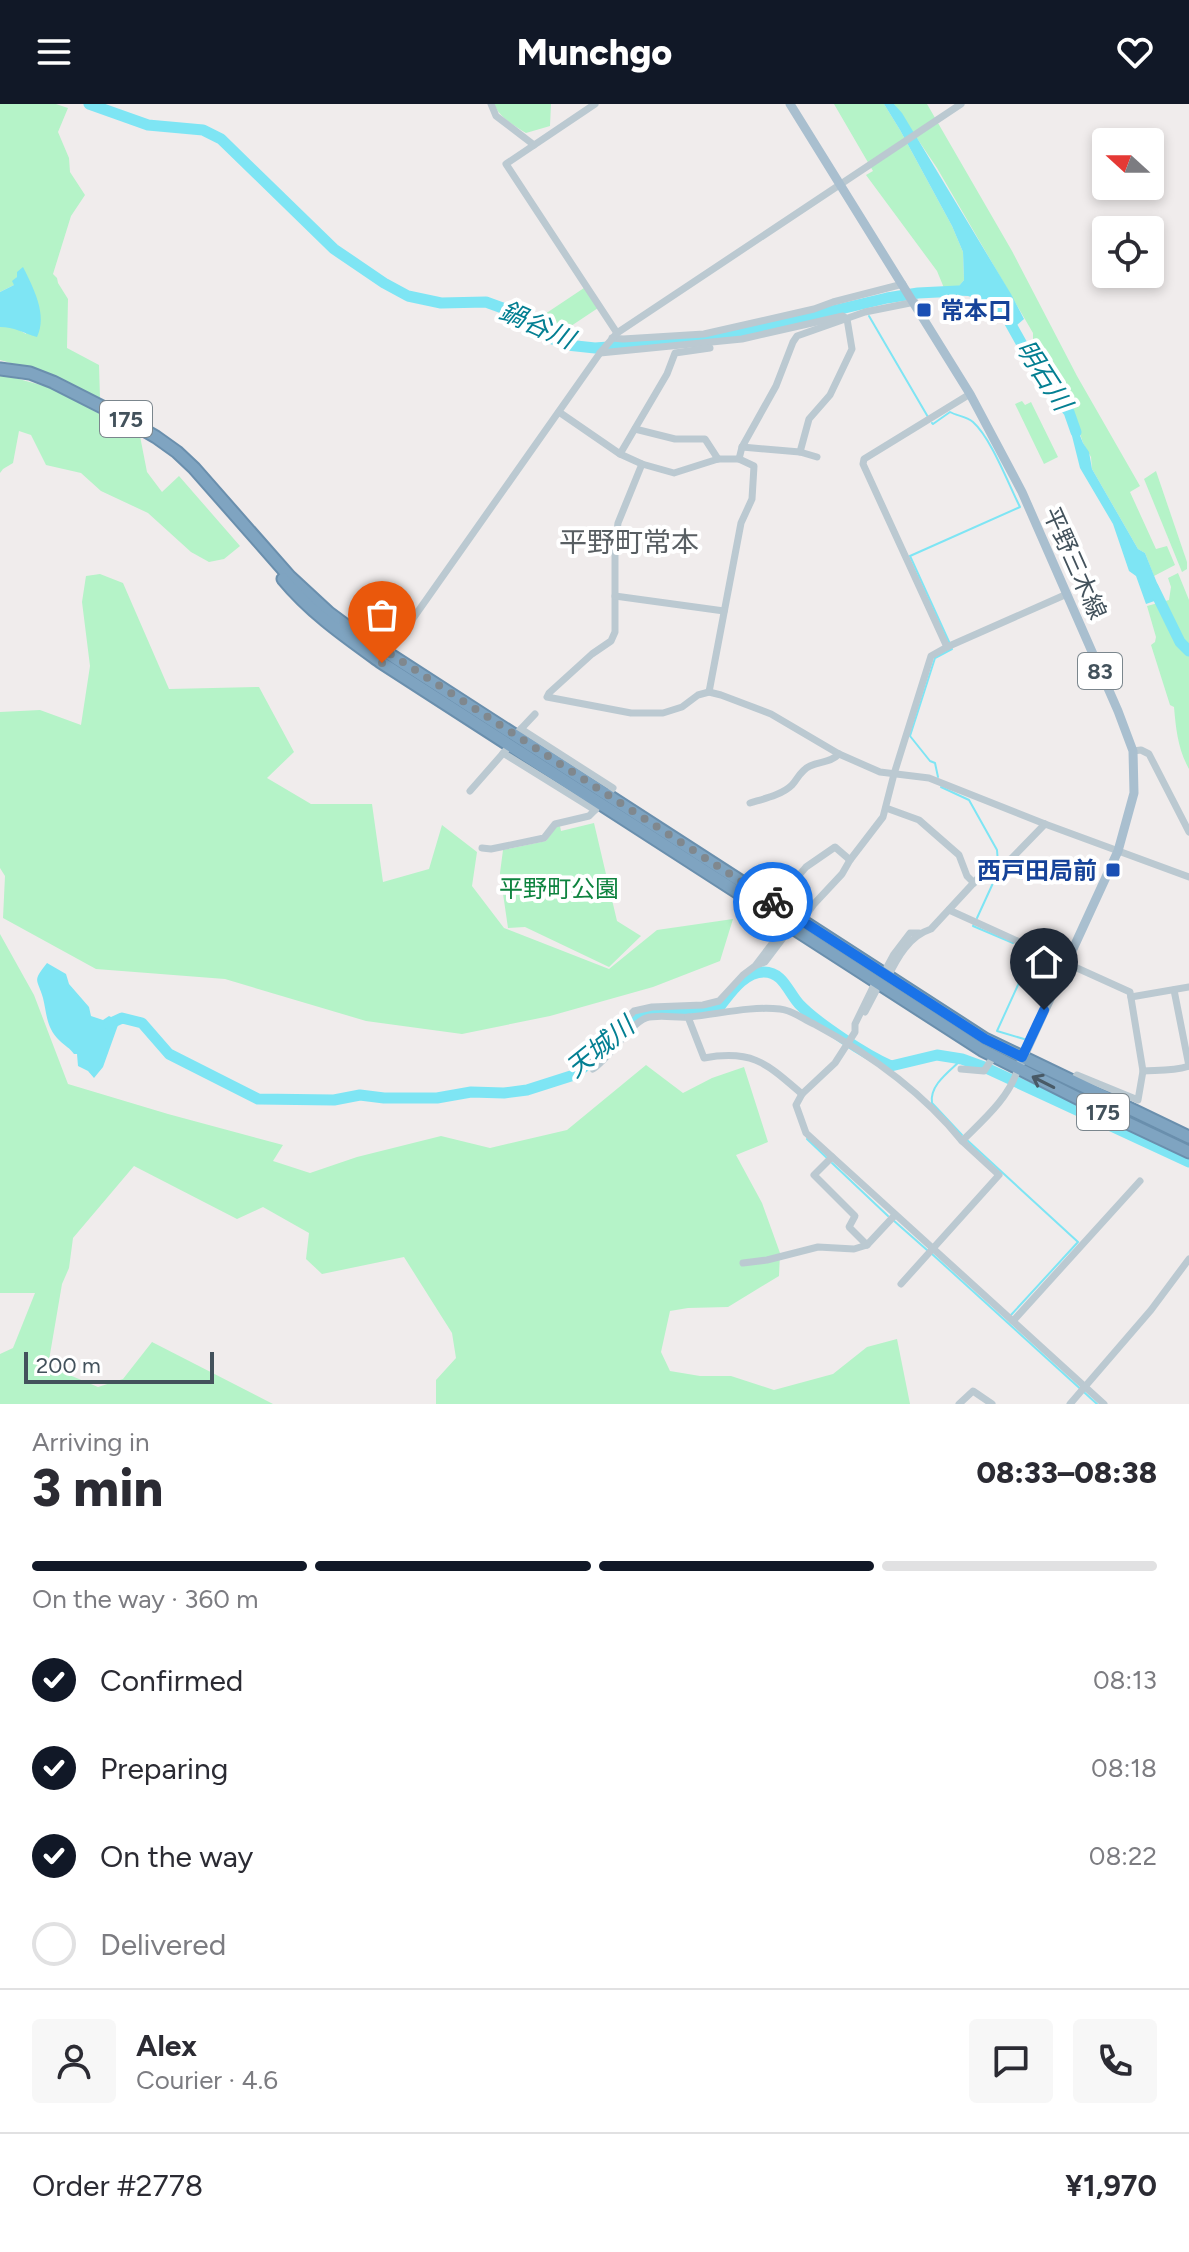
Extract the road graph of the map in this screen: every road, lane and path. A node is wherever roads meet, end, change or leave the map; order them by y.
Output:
1 (491, 104) edge
2 (595, 104) edge
3 (790, 104) edge
4 (961, 104) edge
5 (534, 145) junction
6 (841, 184) junction
7 (905, 286) junction
8 (914, 301) junction
9 (847, 319) junction
10 (740, 326) junction
11 (615, 335) junction
12 (742, 339) junction
13 (600, 353) junction
14 (0, 369) edge
15 (970, 394) junction
16 (559, 412) junction
17 (635, 429) junction
18 (742, 447) junction
19 (800, 452) junction
20 (620, 454) junction
21 (817, 457) dead end
22 (718, 459) junction
23 (739, 459) junction
24 (642, 464) junction
25 (1067, 594) junction
26 (615, 596) junction
27 (724, 611) junction
28 (947, 647) junction
29 (386, 658) junction
30 (709, 692) junction
31 (535, 714) dead end
32 (513, 741) junction
33 (1133, 751) junction
34 (839, 754) junction
35 (894, 774) junction
36 (470, 791) dead end
37 (601, 803) junction
38 (750, 803) dead end
39 (886, 808) junction
40 (1045, 824) junction
41 (1189, 832) edge
42 (482, 848) dead end
43 (1118, 851) junction
44 (850, 860) junction
45 (1189, 877) edge
46 (974, 883) junction
47 (762, 895) junction
48 (949, 910) junction
49 (803, 916) junction
50 (787, 928) junction
51 (1066, 963) junction
52 (888, 972) junction
53 (876, 986) junction
54 (1189, 987) edge
55 (1174, 990) junction
56 (1131, 997) junction
57 (704, 1010) junction
58 (688, 1017) junction
59 (847, 1044) junction
60 (994, 1056) junction
61 (1020, 1063) junction
62 (1189, 1066) edge
63 (961, 1069) dead end
64 (1143, 1071) junction
65 (1073, 1080) junction
66 (802, 1094) junction
67 (1189, 1137) edge
68 (962, 1141) junction
69 (1189, 1152) edge
70 (832, 1157) junction
71 (1140, 1181) dead end
72 (895, 1215) junction
73 (867, 1245) junction
74 (933, 1249) junction
75 (1189, 1259) edge
76 (743, 1263) dead end
77 (901, 1284) dead end
78 (1013, 1321) junction
79 (1085, 1387) junction
80 (959, 1404) edge
81 (992, 1404) edge
82 (1070, 1404) edge
83 (1104, 1404) edge

1 - 5 street
2 - 5 street
3 - 6 main road, 平野三木線 / 83
4 - 6 street
5 - 11 street
6 - 7 main road, 平野三木線 / 83
6 - 11 street
7 - 8 main road, 平野三木線 / 83
7 - 10 street
8 - 9 street
8 - 15 main road, 平野三木線 / 83
9 - 12 street
9 - 18 street
9 - 19 street
10 - 11 street
10 - 12 street
11 - 13 street
12 - 13 street
12 - 17 street
13 - 16 street
14 - 29 highway, 175
15 - 25 main road, 平野三木線 / 83
15 - 28 street
16 - 20 street
16 - 29 street
17 - 20 street
17 - 22 street
18 - 19 street
18 - 23 street
19 - 21 street
20 - 24 street
22 - 23 street
22 - 24 street
23 - 27 street
24 - 26 street
25 - 28 street
25 - 33 main road, 平野三木線 / 83
26 - 27 street
26 - 30 street
27 - 30 street
28 - 35 street
29 - 32 highway, 175
30 - 34 street
31 - 32 street
32 - 36 street
32 - 37 highway, 175
32 - 37 street
33 - 41 street
33 - 43 main road, 平野三木線 / 83
34 - 35 street
34 - 38 street
35 - 39 street
35 - 40 street
37 - 42 street
37 - 47 highway, 175
37 - 50 highway, 175
39 - 44 street
39 - 46 street
40 - 43 street
40 - 46 street
43 - 45 street
43 - 51 main road, 平野三木線 / 83
44 - 47 street
44 - 49 street
46 - 48 street
47 - 49 highway, 175
48 - 51 street
48 - 52 street
49 - 52 highway, 175
50 - 53 highway, 175
50 - 57 street
51 - 56 street
51 - 61 main road, 平野三木線 / 83
52 - 61 highway, 175
53 - 59 street
53 - 60 highway, 175
54 - 55 street
55 - 56 street
55 - 62 street
56 - 64 street
57 - 58 street
57 - 58 street
57 - 59 street
58 - 66 street
59 - 66 street
59 - 68 street
60 - 61 highway, 175
60 - 63 street
61 - 65 highway, 175
61 - 68 street
69 -> 61 highway, 175
62 - 64 street
64 - 65 street
65 - 67 highway, 175
66 - 70 street
68 - 74 street
70 - 72 street
70 - 73 street
71 - 78 street
72 - 73 street
72 - 74 street
73 - 76 street
74 - 77 street
74 - 78 street
75 - 79 street
78 - 79 street
79 - 82 street
79 - 83 street
80 - 81 street

